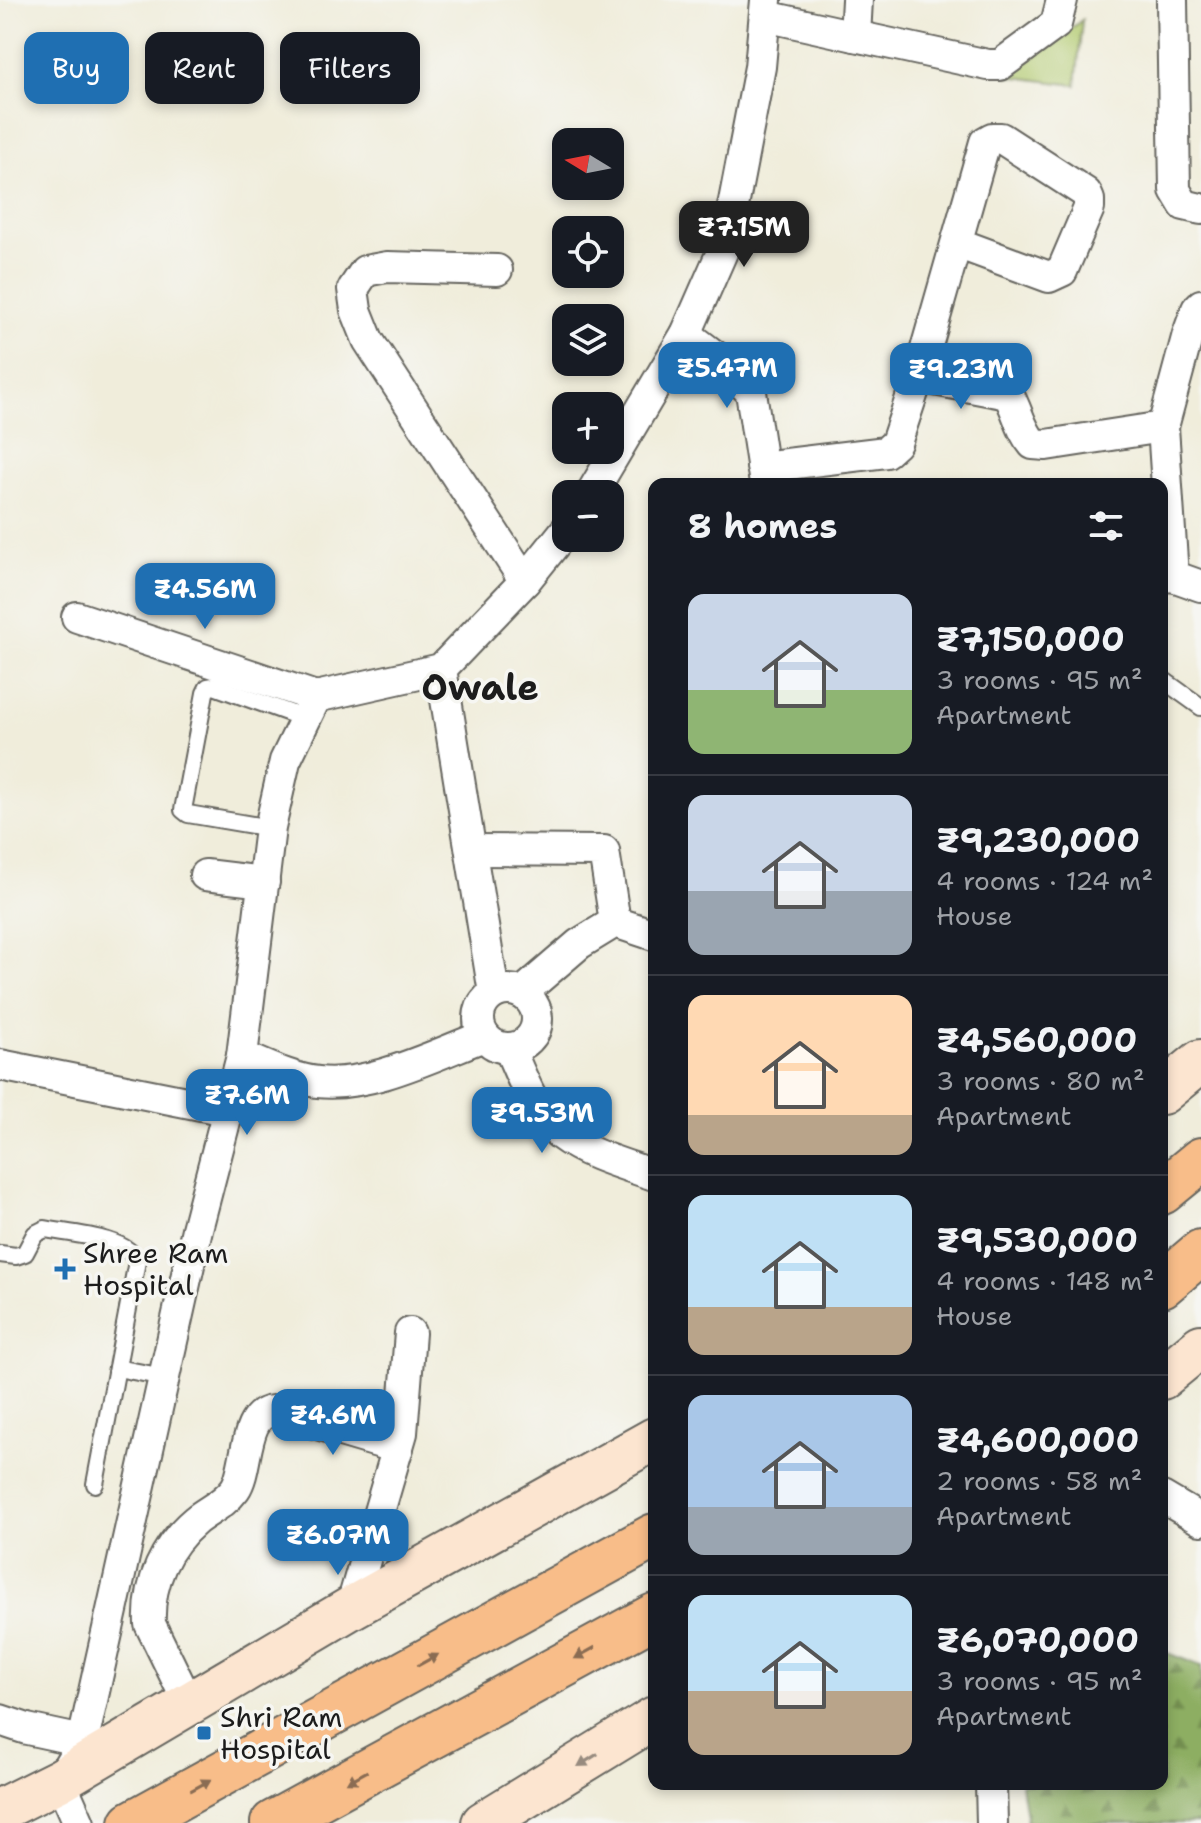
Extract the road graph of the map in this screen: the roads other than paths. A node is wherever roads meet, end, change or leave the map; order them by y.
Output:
1 (857, 0) edge
2 (1062, 0) edge
3 (1172, 0) edge
4 (766, 8) edge
5 (855, 36) junction
6 (1201, 209) edge
7 (957, 243) junction
8 (497, 270) dead end
9 (1201, 305) edge
10 (686, 334) junction
11 (918, 377) junction
12 (1163, 427) junction
13 (764, 476) edge
14 (599, 480) edge
15 (552, 547) edge
16 (1179, 580) edge
17 (525, 581) junction
18 (77, 617) dead end
19 (441, 669) junction
20 (1168, 683) edge
21 (1201, 707) edge
22 (311, 708) junction
23 (270, 828) junction
24 (471, 850) junction
25 (205, 875) dead end
26 (264, 882) junction
27 (615, 922) junction
28 (648, 933) edge
29 (508, 993) junction
30 (497, 1042) junction
31 (242, 1056) junction
32 (1201, 1061) edge
33 (0, 1065) edge
34 (1168, 1088) edge
35 (226, 1110) junction
36 (1201, 1160) edge
37 (648, 1173) edge
38 (1168, 1187) edge
39 (1201, 1252) edge
40 (0, 1254) edge
41 (1168, 1280) edge
42 (410, 1333) dead end
43 (1201, 1346) edge
44 (117, 1368) junction
45 (1168, 1373) edge
46 (164, 1377) junction
47 (648, 1442) edge
48 (398, 1448) junction
49 (95, 1484) dead end
50 (1168, 1501) edge
51 (1201, 1520) edge
52 (648, 1539) edge
53 (351, 1608) junction
54 (648, 1619) edge
55 (189, 1704) junction
56 (0, 1720) edge
57 (648, 1722) edge
58 (83, 1741) junction
59 (60, 1780) junction
60 (991, 1790) edge
61 (0, 1810) edge
62 (502, 1818) edge
63 (79, 1823) edge
64 (132, 1823) edge
65 (273, 1823) edge
66 (992, 1823) edge

1 - 5 street
2 - 5 street
3 - 6 street
4 - 5 street
4 - 10 street
7 - 7 street
7 - 11 street
8 - 17 street
9 - 12 street
10 - 13 street
10 - 14 street
11 - 12 street
11 - 13 street
12 - 16 street
15 - 17 street
17 - 19 street
18 - 22 street
19 - 22 street
19 - 24 street
20 - 21 lane
22 - 23 street
22 - 23 lane
23 - 26 street
24 - 27 street
24 - 29 street
25 - 26 street
26 - 31 street
27 - 28 street
27 - 29 street
29 - 30 street
29 - 30 street
30 - 31 street
30 - 37 street
31 - 35 street
32 - 34 street
33 - 35 street
35 - 46 street
36 - 38 main road
39 - 41 main road
40 - 44 lane
42 - 48 street
43 - 45 street
44 - 46 lane
44 - 49 lane
46 - 58 street
47 - 53 street
48 - 53 street
48 - 55 street
50 - 51 street
64 -> 52 main road
53 - 55 street
54 -> 65 main road
55 - 59 street
56 - 58 street
57 -> 62 street
58 - 59 street
59 - 61 street
59 - 63 street
60 - 66 street

